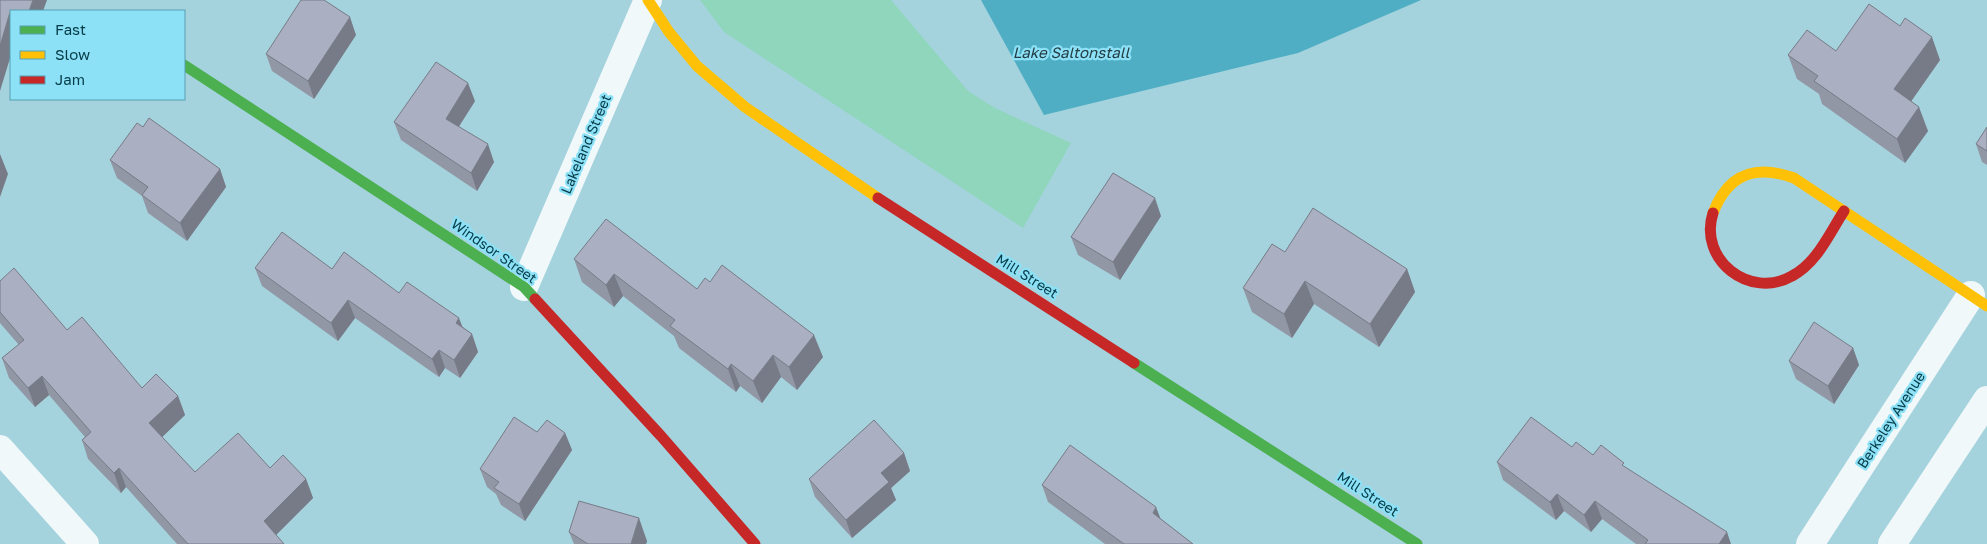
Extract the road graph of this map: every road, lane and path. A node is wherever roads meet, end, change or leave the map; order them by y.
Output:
1 (648, 0) edge
2 (185, 66) edge
3 (1844, 211) junction
4 (524, 287) junction
5 (1979, 300) edge
6 (1987, 400) edge
7 (0, 449) edge
8 (85, 544) edge
9 (755, 544) edge
10 (1417, 544) edge
11 (1810, 544) edge
12 (1892, 544) edge

1 - 4 street, Lakeland Street
1 - 10 street, Mill Street
2 - 4 street, Windsor Street
3 - 3 street, Berkeley Avenue
3 - 5 street, Berkeley Avenue
4 - 9 street, Windsor Street
5 - 11 street, Berkeley Avenue
6 - 12 street
7 - 8 street

